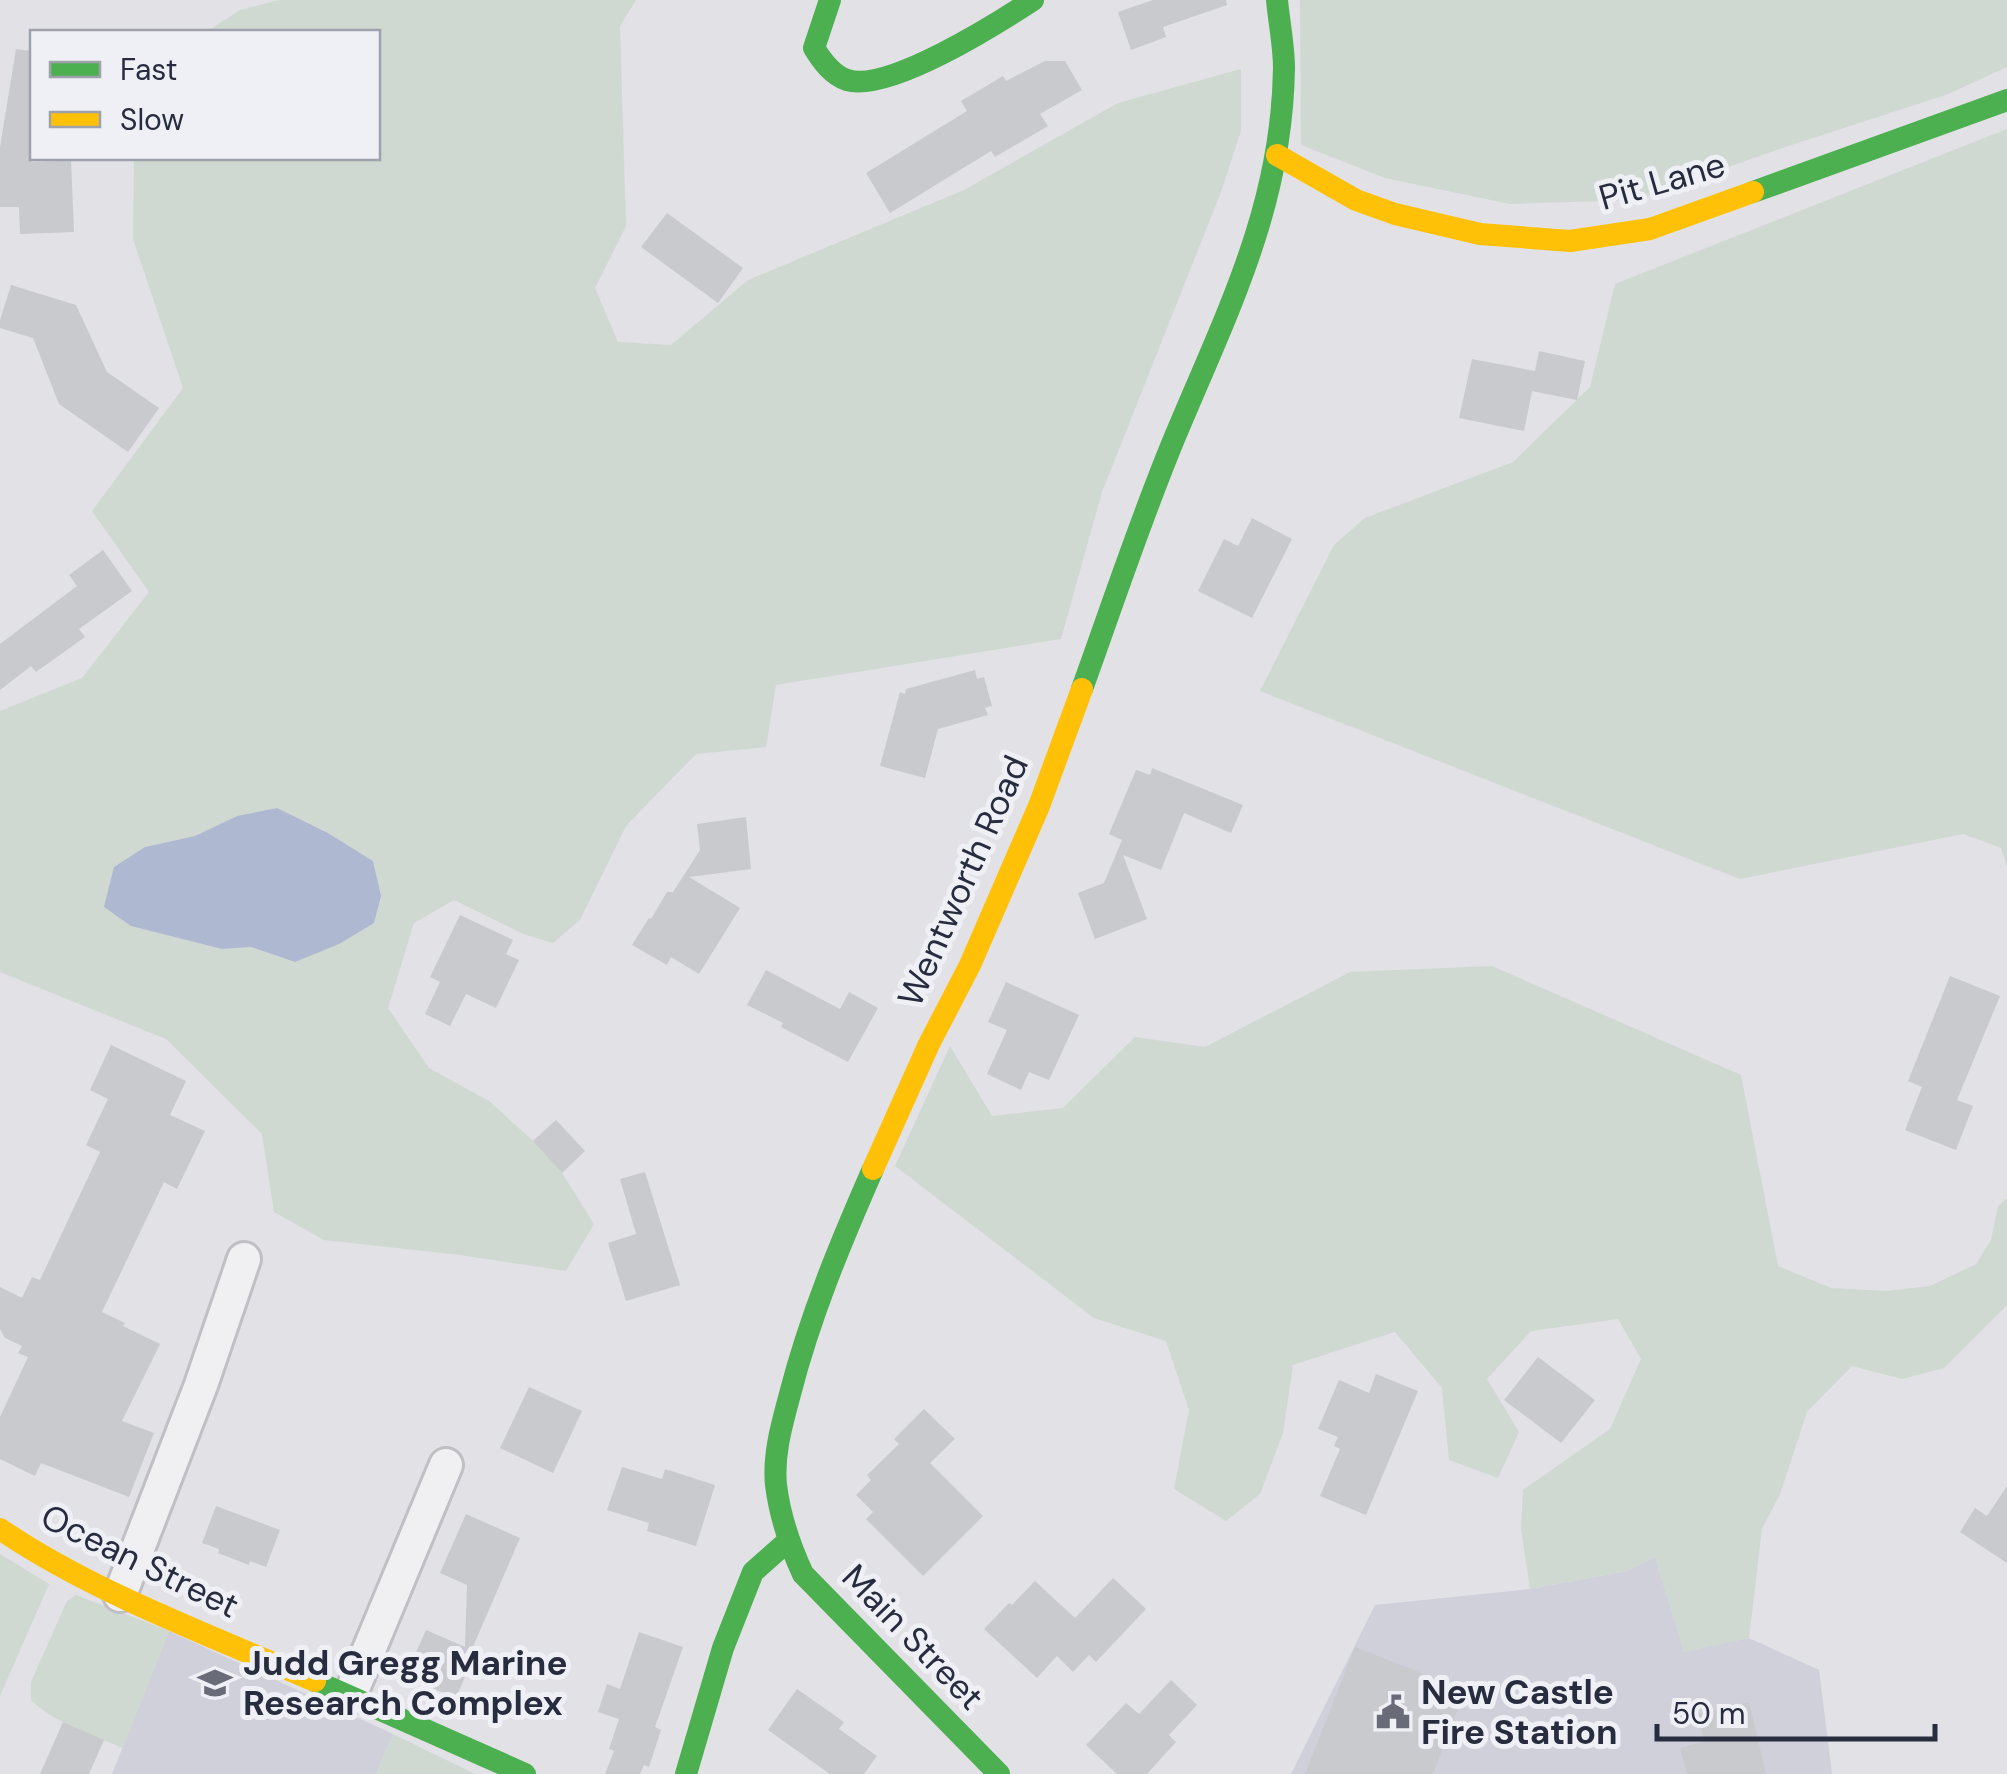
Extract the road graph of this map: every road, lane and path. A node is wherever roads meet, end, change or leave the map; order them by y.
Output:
1 (830, 0) edge
2 (1033, 0) edge
3 (1278, 0) edge
4 (2007, 100) edge
5 (1277, 155) junction
6 (244, 1259) dead end
7 (446, 1465) dead end
8 (0, 1529) edge
9 (788, 1540) junction
10 (120, 1595) junction
11 (349, 1698) junction
12 (525, 1774) edge
13 (686, 1774) edge
14 (1000, 1774) edge

1 - 2 main road
3 - 5 main road, Wentworth Road
4 - 5 main road, Pit Lane
5 - 9 main road, Wentworth Road
6 - 10 street
7 - 11 street
8 - 10 main road, Ocean Street
9 - 13 main road
9 - 14 main road, Main Street
10 - 11 main road, Ocean Street
11 - 12 main road, Ocean Street

